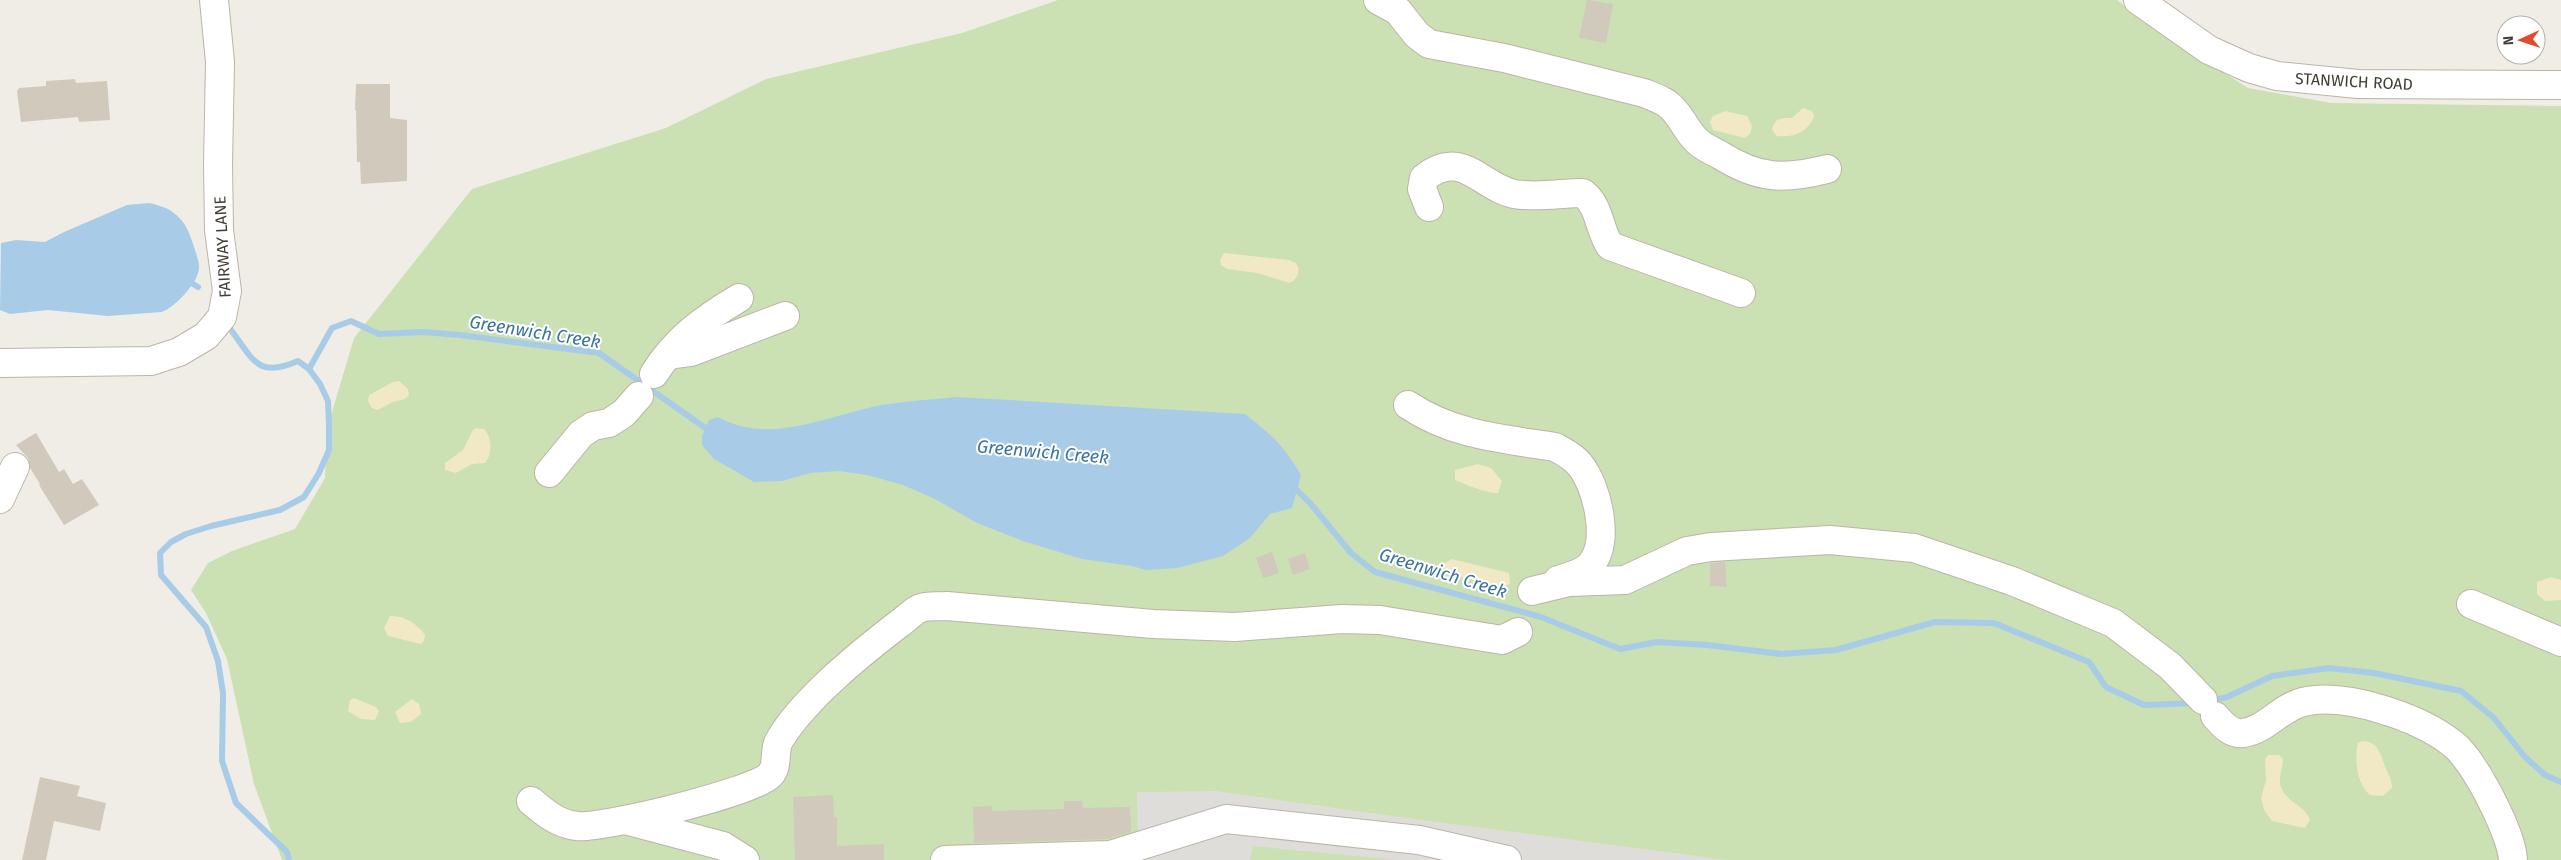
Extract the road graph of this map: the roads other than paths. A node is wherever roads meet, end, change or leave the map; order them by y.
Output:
1 (214, 0) edge
2 (1378, 0) edge
3 (2138, 0) edge
4 (2561, 85) edge
5 (1827, 169) dead end
6 (1428, 208) dead end
7 (1741, 293) dead end
8 (739, 298) dead end
9 (785, 316) dead end
10 (0, 363) edge
11 (654, 375) junction
12 (1408, 405) dead end
13 (15, 467) dead end
14 (549, 473) dead end
15 (0, 499) edge
16 (2471, 604) dead end
17 (1518, 632) dead end
18 (2561, 642) edge
19 (531, 801) dead end
20 (623, 819) junction
21 (1109, 857) edge
22 (745, 860) edge
23 (946, 860) edge
24 (1507, 860) edge
25 (2513, 860) edge

1 - 10 street, FAIRWAY LANE
2 - 5 street
3 - 4 street, STANWICH ROAD
6 - 7 street
8 - 11 street
9 - 11 street
11 - 14 street
12 - 25 street
13 - 15 street
16 - 18 street
17 - 20 street
19 - 20 street
20 - 22 street
21 - 23 street
21 - 24 street

